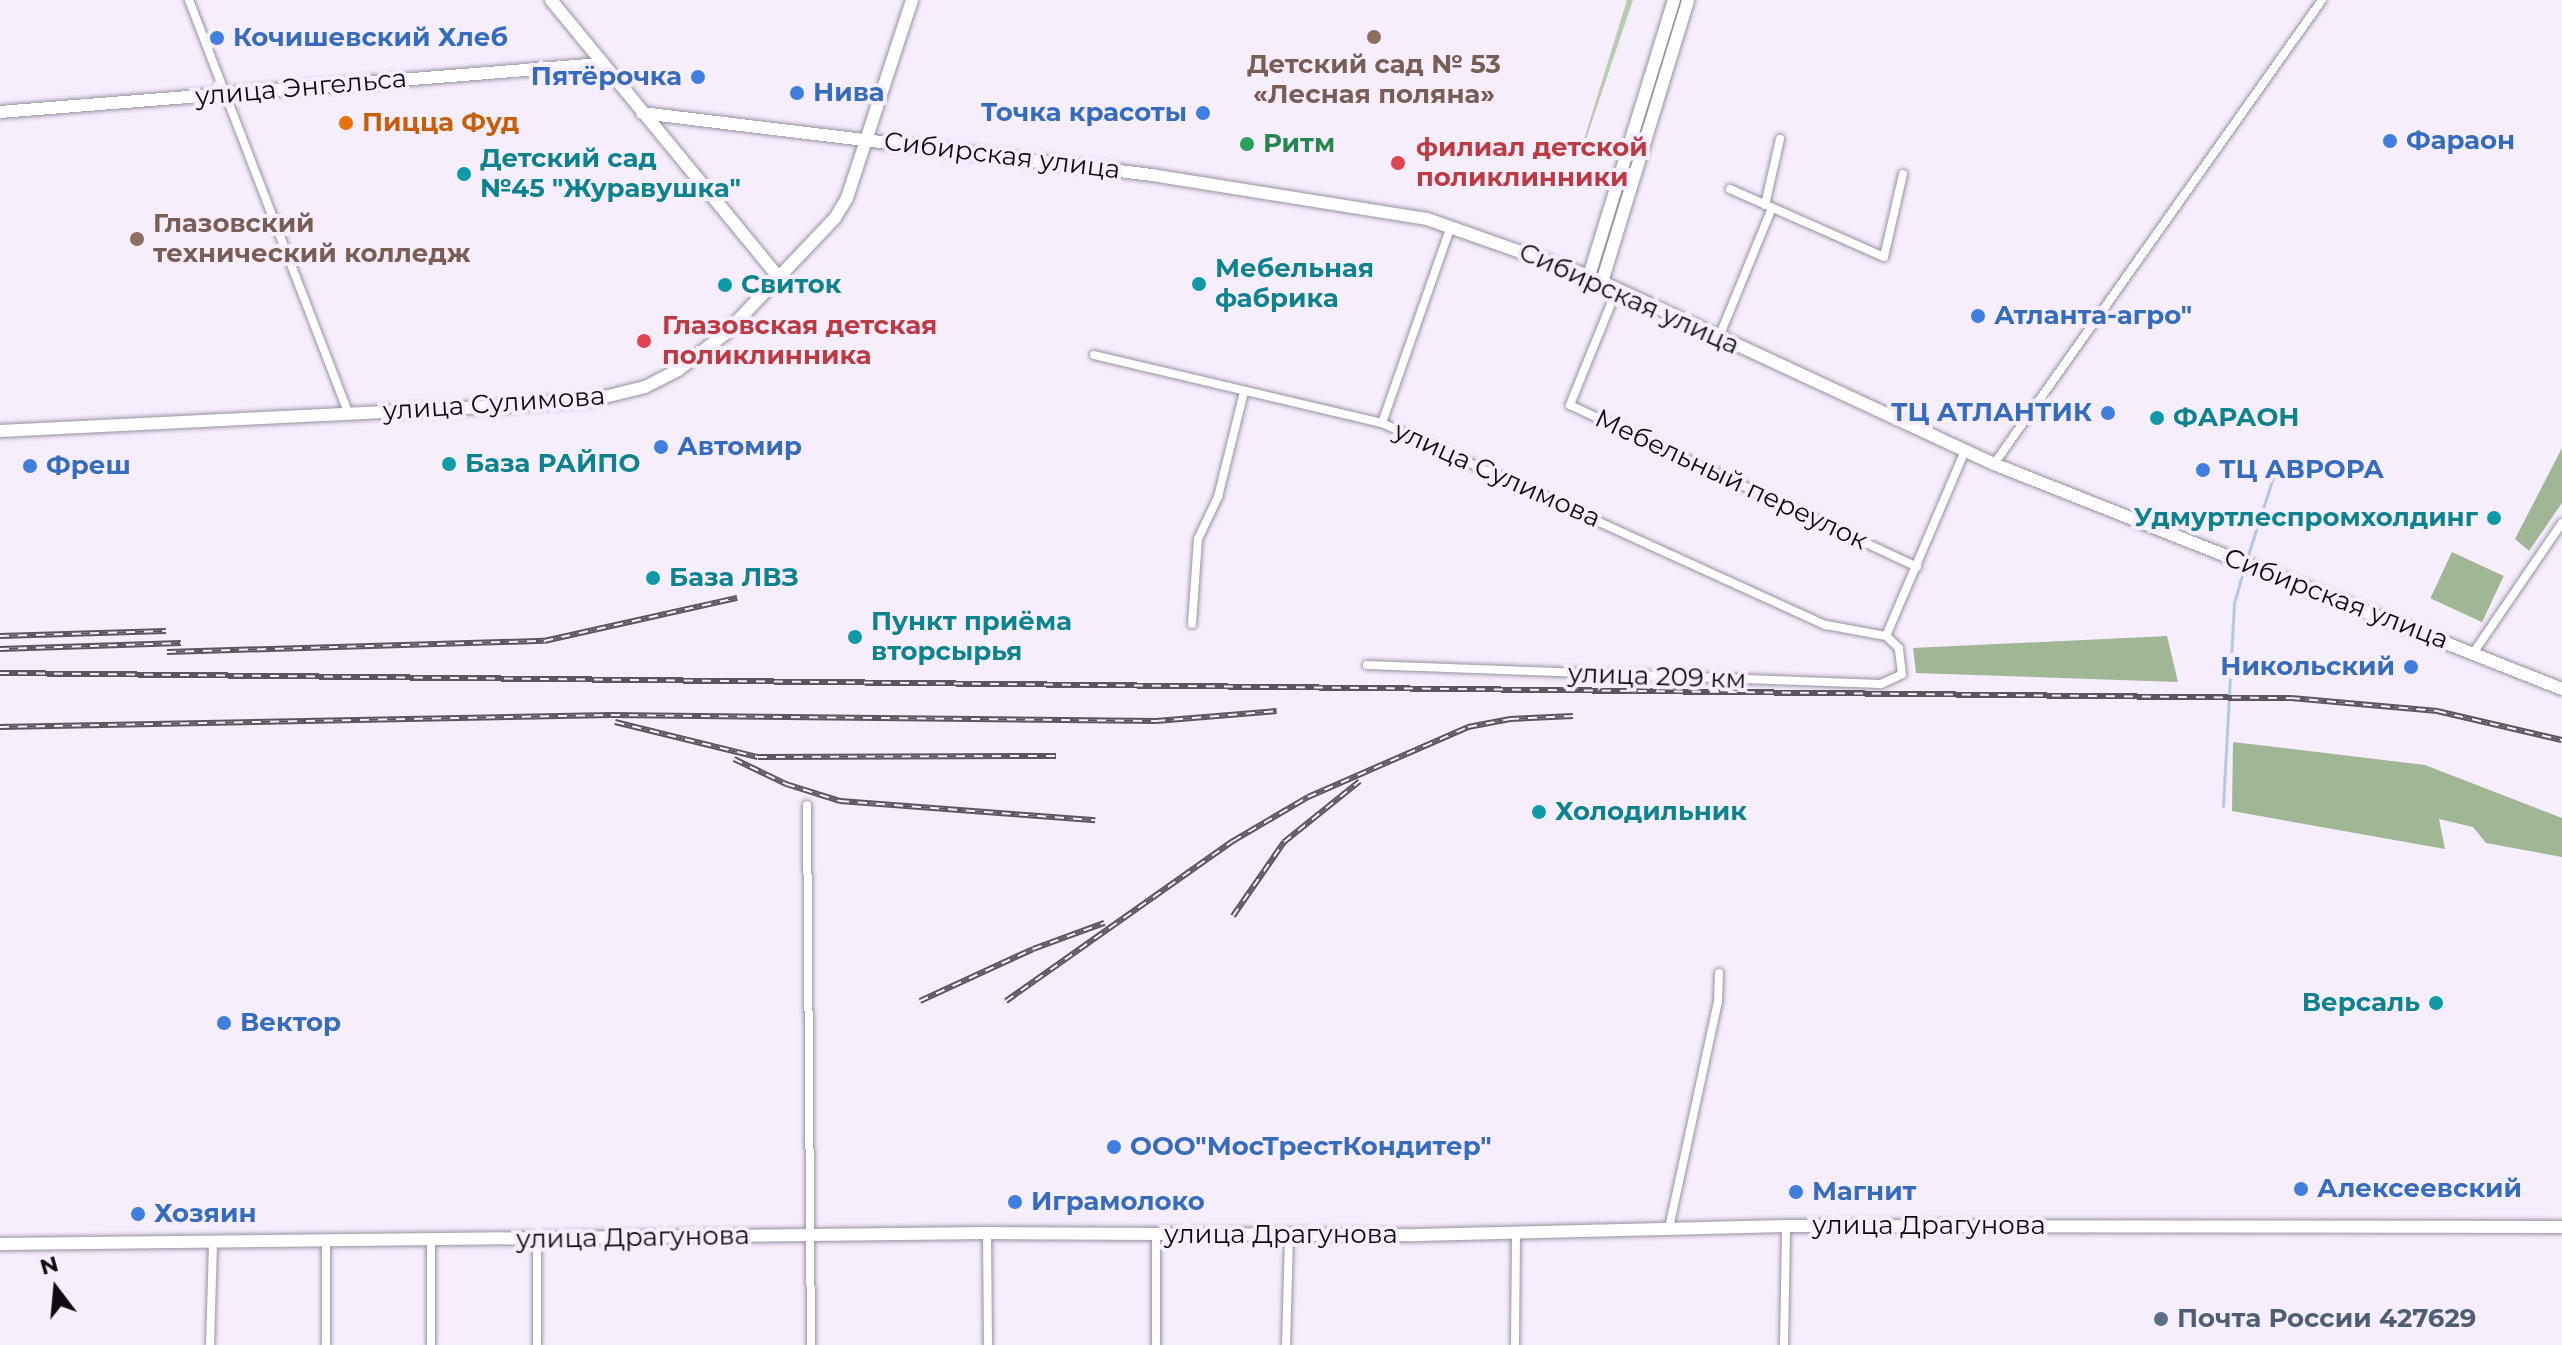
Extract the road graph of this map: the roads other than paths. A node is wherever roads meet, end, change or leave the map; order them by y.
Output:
1 (189, 0) edge
2 (551, 0) edge
3 (912, 0) edge
4 (1674, 0) edge
5 (1688, 0) edge
6 (2322, 0) edge
7 (601, 64) junction
8 (224, 95) junction
9 (0, 112) edge
10 (642, 113) junction
11 (865, 139) junction
12 (1780, 139) dead end
13 (1903, 174) dead end
14 (1730, 189) dead end
15 (1768, 207) junction
16 (1451, 226) junction
17 (1589, 276) junction
18 (781, 280) junction
19 (1602, 282) junction
20 (1617, 289) junction
21 (1719, 337) junction
22 (1094, 355) dead end
23 (1244, 392) junction
24 (349, 414) junction
25 (1382, 423) junction
26 (0, 431) edge
27 (1965, 451) junction
28 (1994, 464) junction
29 (2562, 523) edge
30 (1917, 567) junction
31 (1192, 624) dead end
32 (1886, 636) junction
33 (2474, 652) junction
34 (1367, 665) dead end
35 (2562, 689) edge
36 (807, 805) dead end
37 (1719, 973) dead end
38 (1786, 1226) junction
39 (2562, 1227) edge
40 (1669, 1228) junction
41 (987, 1233) junction
42 (1516, 1233) junction
43 (1156, 1235) junction
44 (1289, 1235) junction
45 (809, 1236) junction
46 (537, 1239) junction
47 (431, 1240) junction
48 (326, 1241) junction
49 (213, 1242) junction
50 (0, 1244) edge
51 (210, 1345) edge
52 (326, 1345) edge
53 (431, 1345) edge
54 (537, 1345) edge
55 (811, 1345) edge
56 (988, 1345) edge
57 (1156, 1345) edge
58 (1286, 1345) edge
59 (1515, 1345) edge
60 (1784, 1345) edge

1 - 8 street
2 - 7 main road
3 - 11 main road, улица Сулимова
4 - 17 main road
5 - 19 main road
6 - 28 street
7 - 8 main road, улица Энгельса
7 - 10 main road
8 - 9 main road, улица Энгельса
8 - 24 street
10 - 11 main road, Сибирская улица
10 - 18 main road
11 - 16 main road, Сибирская улица
11 - 18 main road, улица Сулимова
12 - 15 street
13 - 15 street
14 - 15 street
15 - 21 street
16 - 17 main road, Сибирская улица
16 - 25 street
17 - 19 main road, Сибирская улица
18 - 24 main road, улица Сулимова
19 - 20 main road, Сибирская улица
20 - 21 main road, Сибирская улица
20 - 30 street, Мебельный переулок
21 - 27 main road, Сибирская улица
22 - 23 street, улица Сулимова
23 - 25 street, улица Сулимова
23 - 31 street
24 - 26 main road, улица Сулимова
25 - 32 street, улица Сулимова
27 - 28 main road, Сибирская улица
27 - 30 street
28 - 33 main road, Сибирская улица
29 - 33 street
30 - 32 street
32 - 34 street, улица 209 км
33 - 35 main road, Сибирская улица
36 - 45 street
37 - 40 street
38 - 39 main road, улица Драгунова
38 - 40 main road, улица Драгунова
38 - 60 street
40 - 42 main road, улица Драгунова
41 - 43 main road, улица Драгунова
41 - 45 main road, улица Драгунова
41 - 56 street
42 - 44 main road, улица Драгунова
42 - 59 street
43 - 44 main road, улица Драгунова
43 - 57 street
44 - 58 street
45 - 46 main road, улица Драгунова
45 - 55 street
46 - 47 main road, улица Драгунова
46 - 54 street
47 - 48 main road, улица Драгунова
47 - 53 street
48 - 49 main road, улица Драгунова
48 - 52 street
49 - 50 main road, улица Драгунова
49 - 51 street

